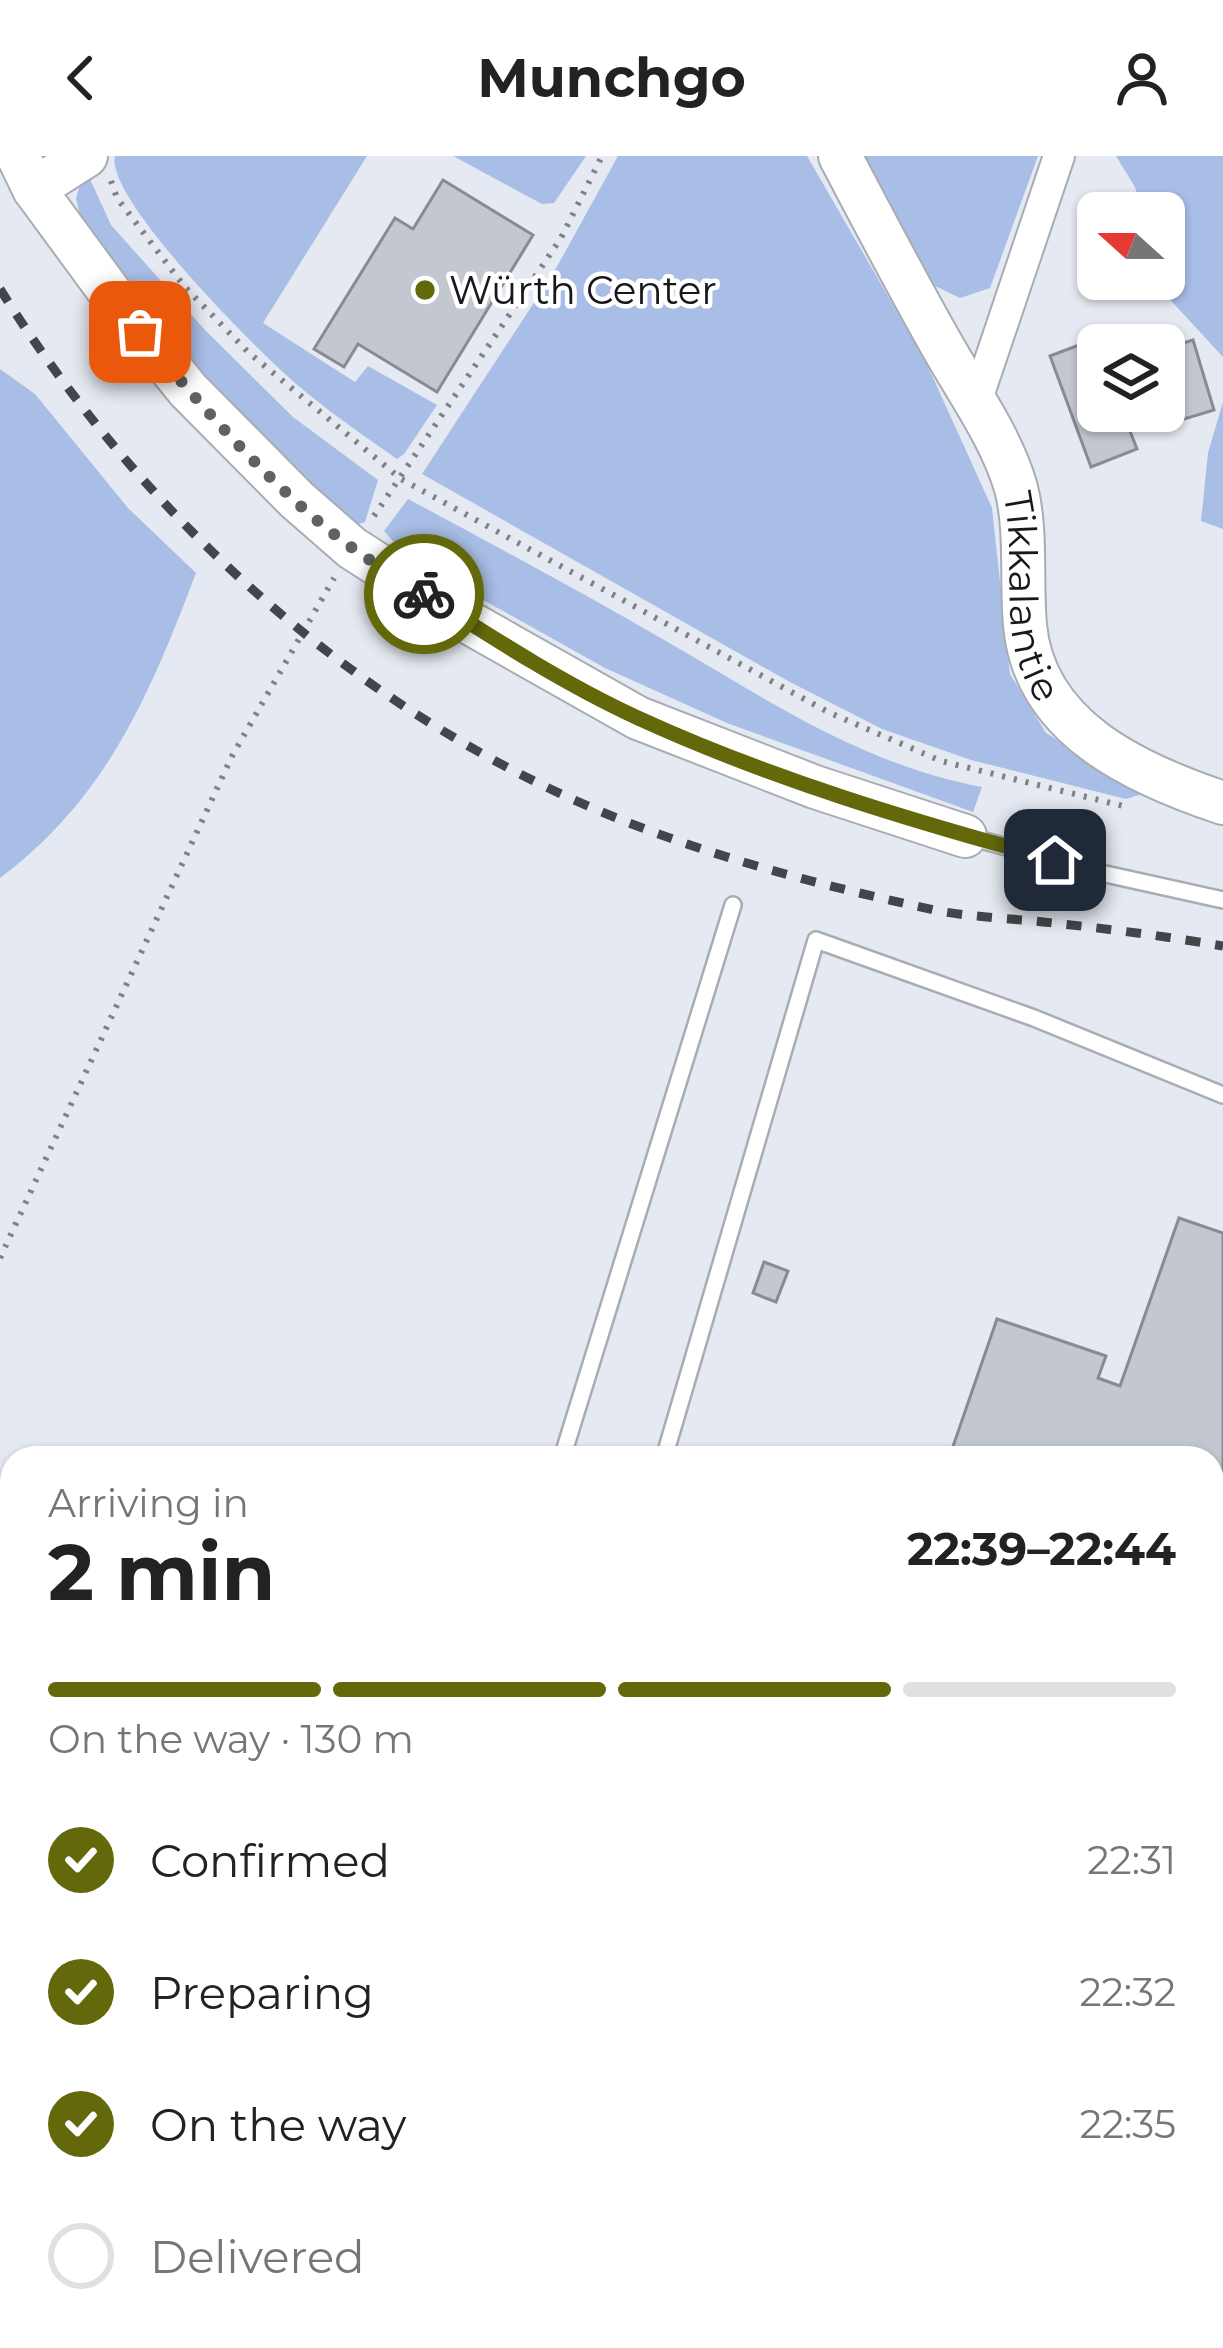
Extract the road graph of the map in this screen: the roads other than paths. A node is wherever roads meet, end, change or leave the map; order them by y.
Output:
1 (840, 156) edge
2 (1059, 156) edge
3 (98, 167) edge
4 (26, 172) edge
5 (975, 405) junction
6 (1223, 802) edge
7 (965, 836) joint
8 (1223, 900) edge
9 (733, 904) dead end
10 (1223, 1096) edge
11 (566, 1446) edge
12 (668, 1446) edge

1 - 5 street, Tikkalantie
2 - 5 street
3 - 4 street
4 - 7 street
5 - 6 street, Tikkalantie
7 - 8 lane
9 - 11 lane
10 - 12 lane

